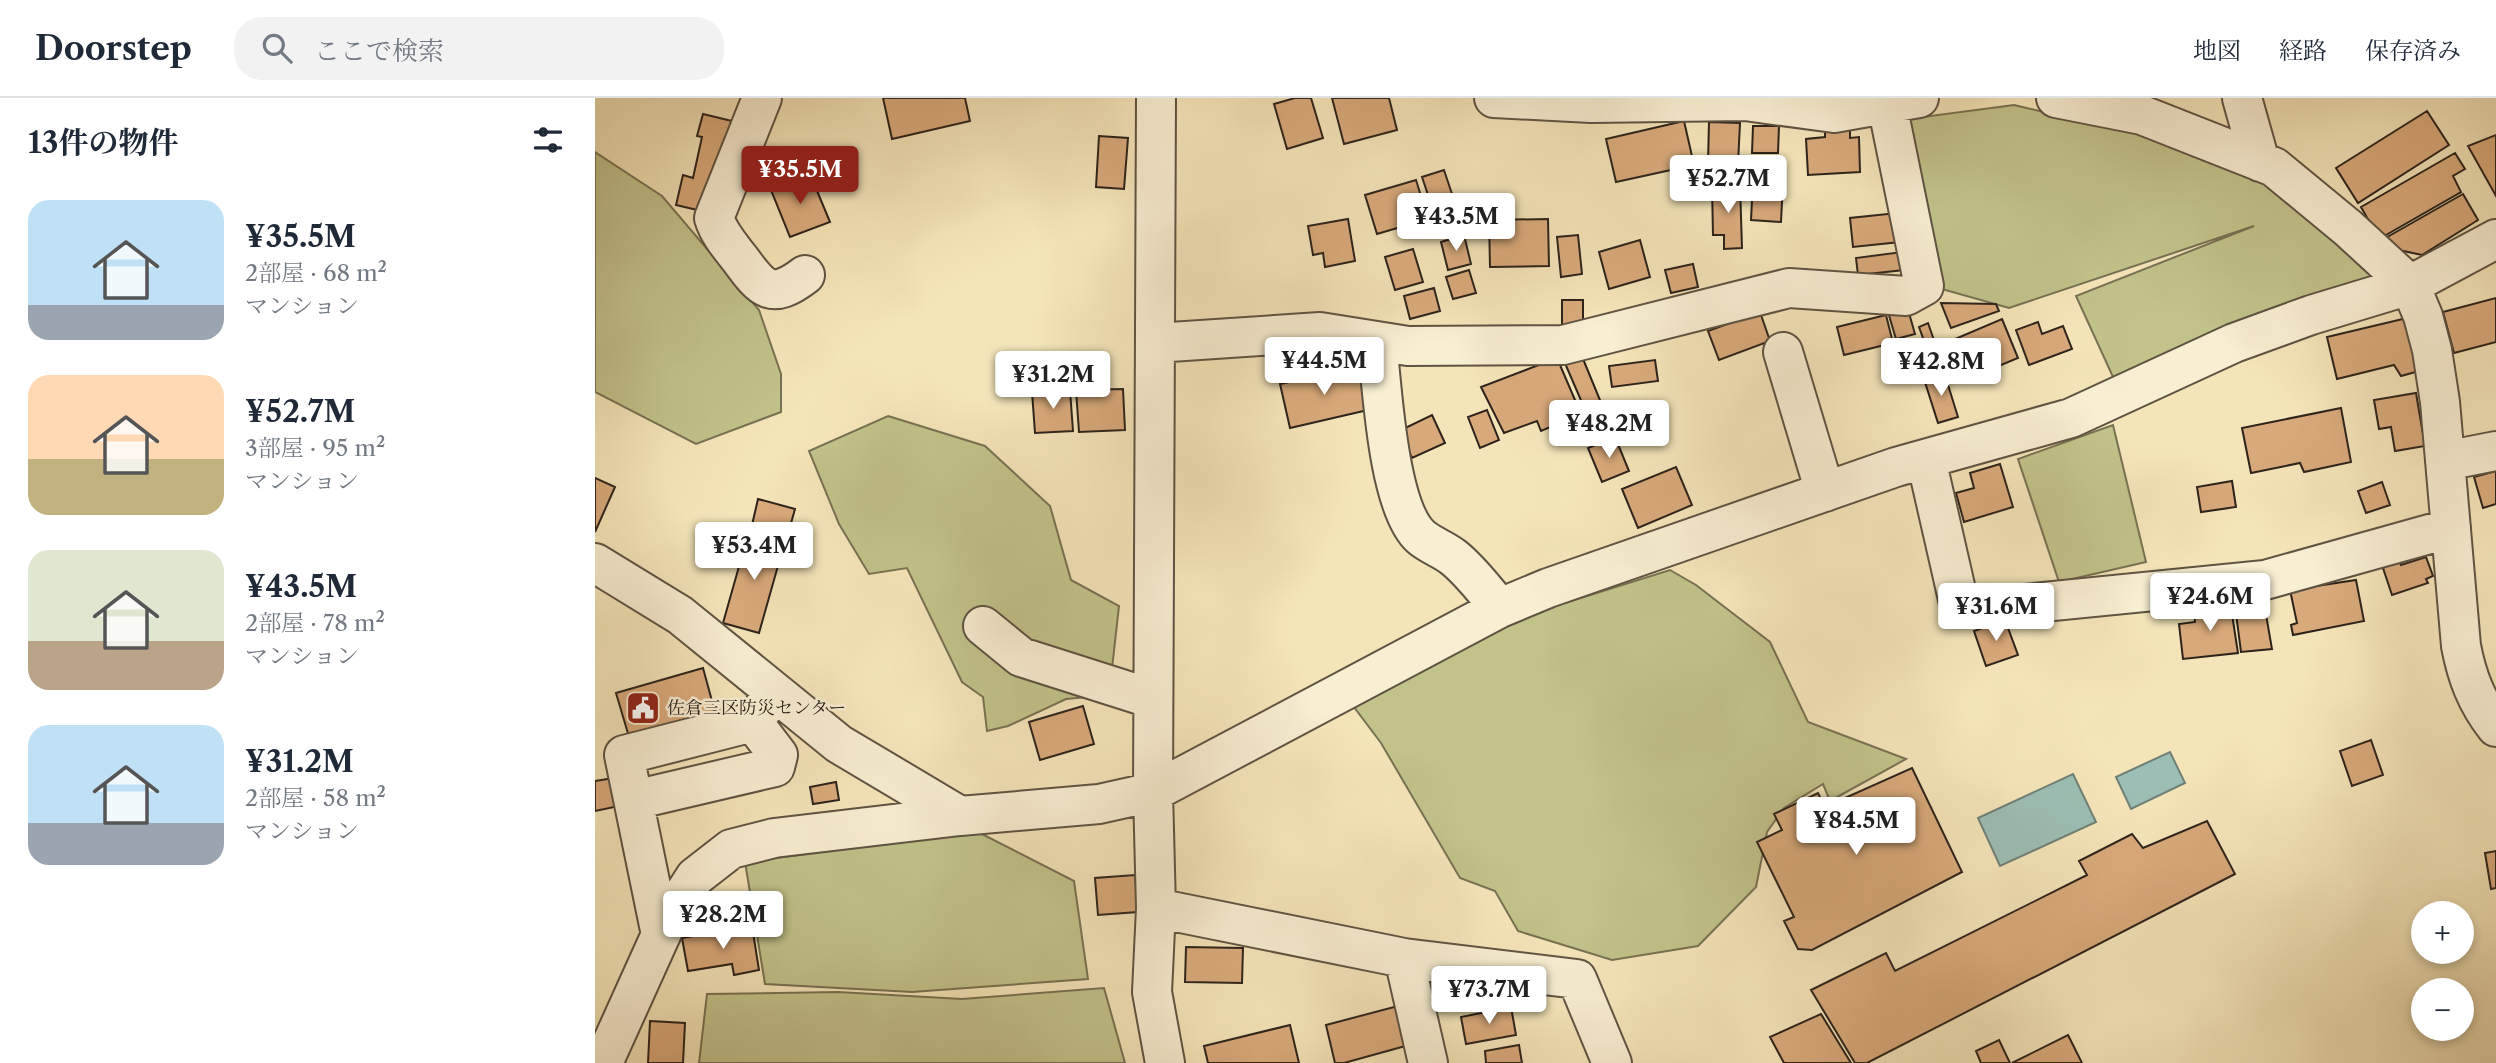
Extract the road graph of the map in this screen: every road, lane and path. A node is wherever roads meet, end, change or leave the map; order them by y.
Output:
1 (762, 98) edge
2 (1156, 98) edge
3 (1494, 98) edge
4 (2056, 98) edge
5 (2242, 98) edge
6 (1903, 101) edge
7 (2144, 106) edge
8 (2260, 162) junction
9 (2496, 239) edge
10 (805, 275) dead end
11 (2410, 285) junction
12 (1377, 341) junction
13 (1155, 343) junction
14 (1783, 352) dead end
15 (2496, 451) edge
16 (1926, 459) junction
17 (2445, 461) junction
18 (1825, 492) junction
19 (2451, 528) junction
20 (595, 563) edge
21 (1500, 608) junction
22 (983, 626) dead end
23 (1153, 699) junction
24 (764, 707) junction
25 (2496, 727) edge
26 (1153, 792) junction
27 (960, 816) junction
28 (1156, 908) junction
29 (661, 935) junction
30 (1404, 958) junction
31 (604, 1063) edge
32 (1165, 1063) edge
33 (1428, 1063) edge
34 (1612, 1063) edge

1 - 10 street
2 - 13 street
3 - 6 street
4 - 7 street
5 - 8 street
6 - 12 street
7 - 8 street
8 - 11 street
9 - 11 street
11 - 16 street
11 - 17 street
12 - 13 street
12 - 21 street
13 - 23 street
14 - 18 street
15 - 17 street
16 - 18 street
16 - 19 street
17 - 19 street
18 - 21 street
19 - 25 street
20 - 24 street
21 - 26 street
22 - 23 street
23 - 26 street
24 - 27 street
24 - 29 street
26 - 27 street
26 - 28 street
27 - 29 street
28 - 30 street
28 - 32 street
29 - 31 street
30 - 33 street
30 - 34 street

